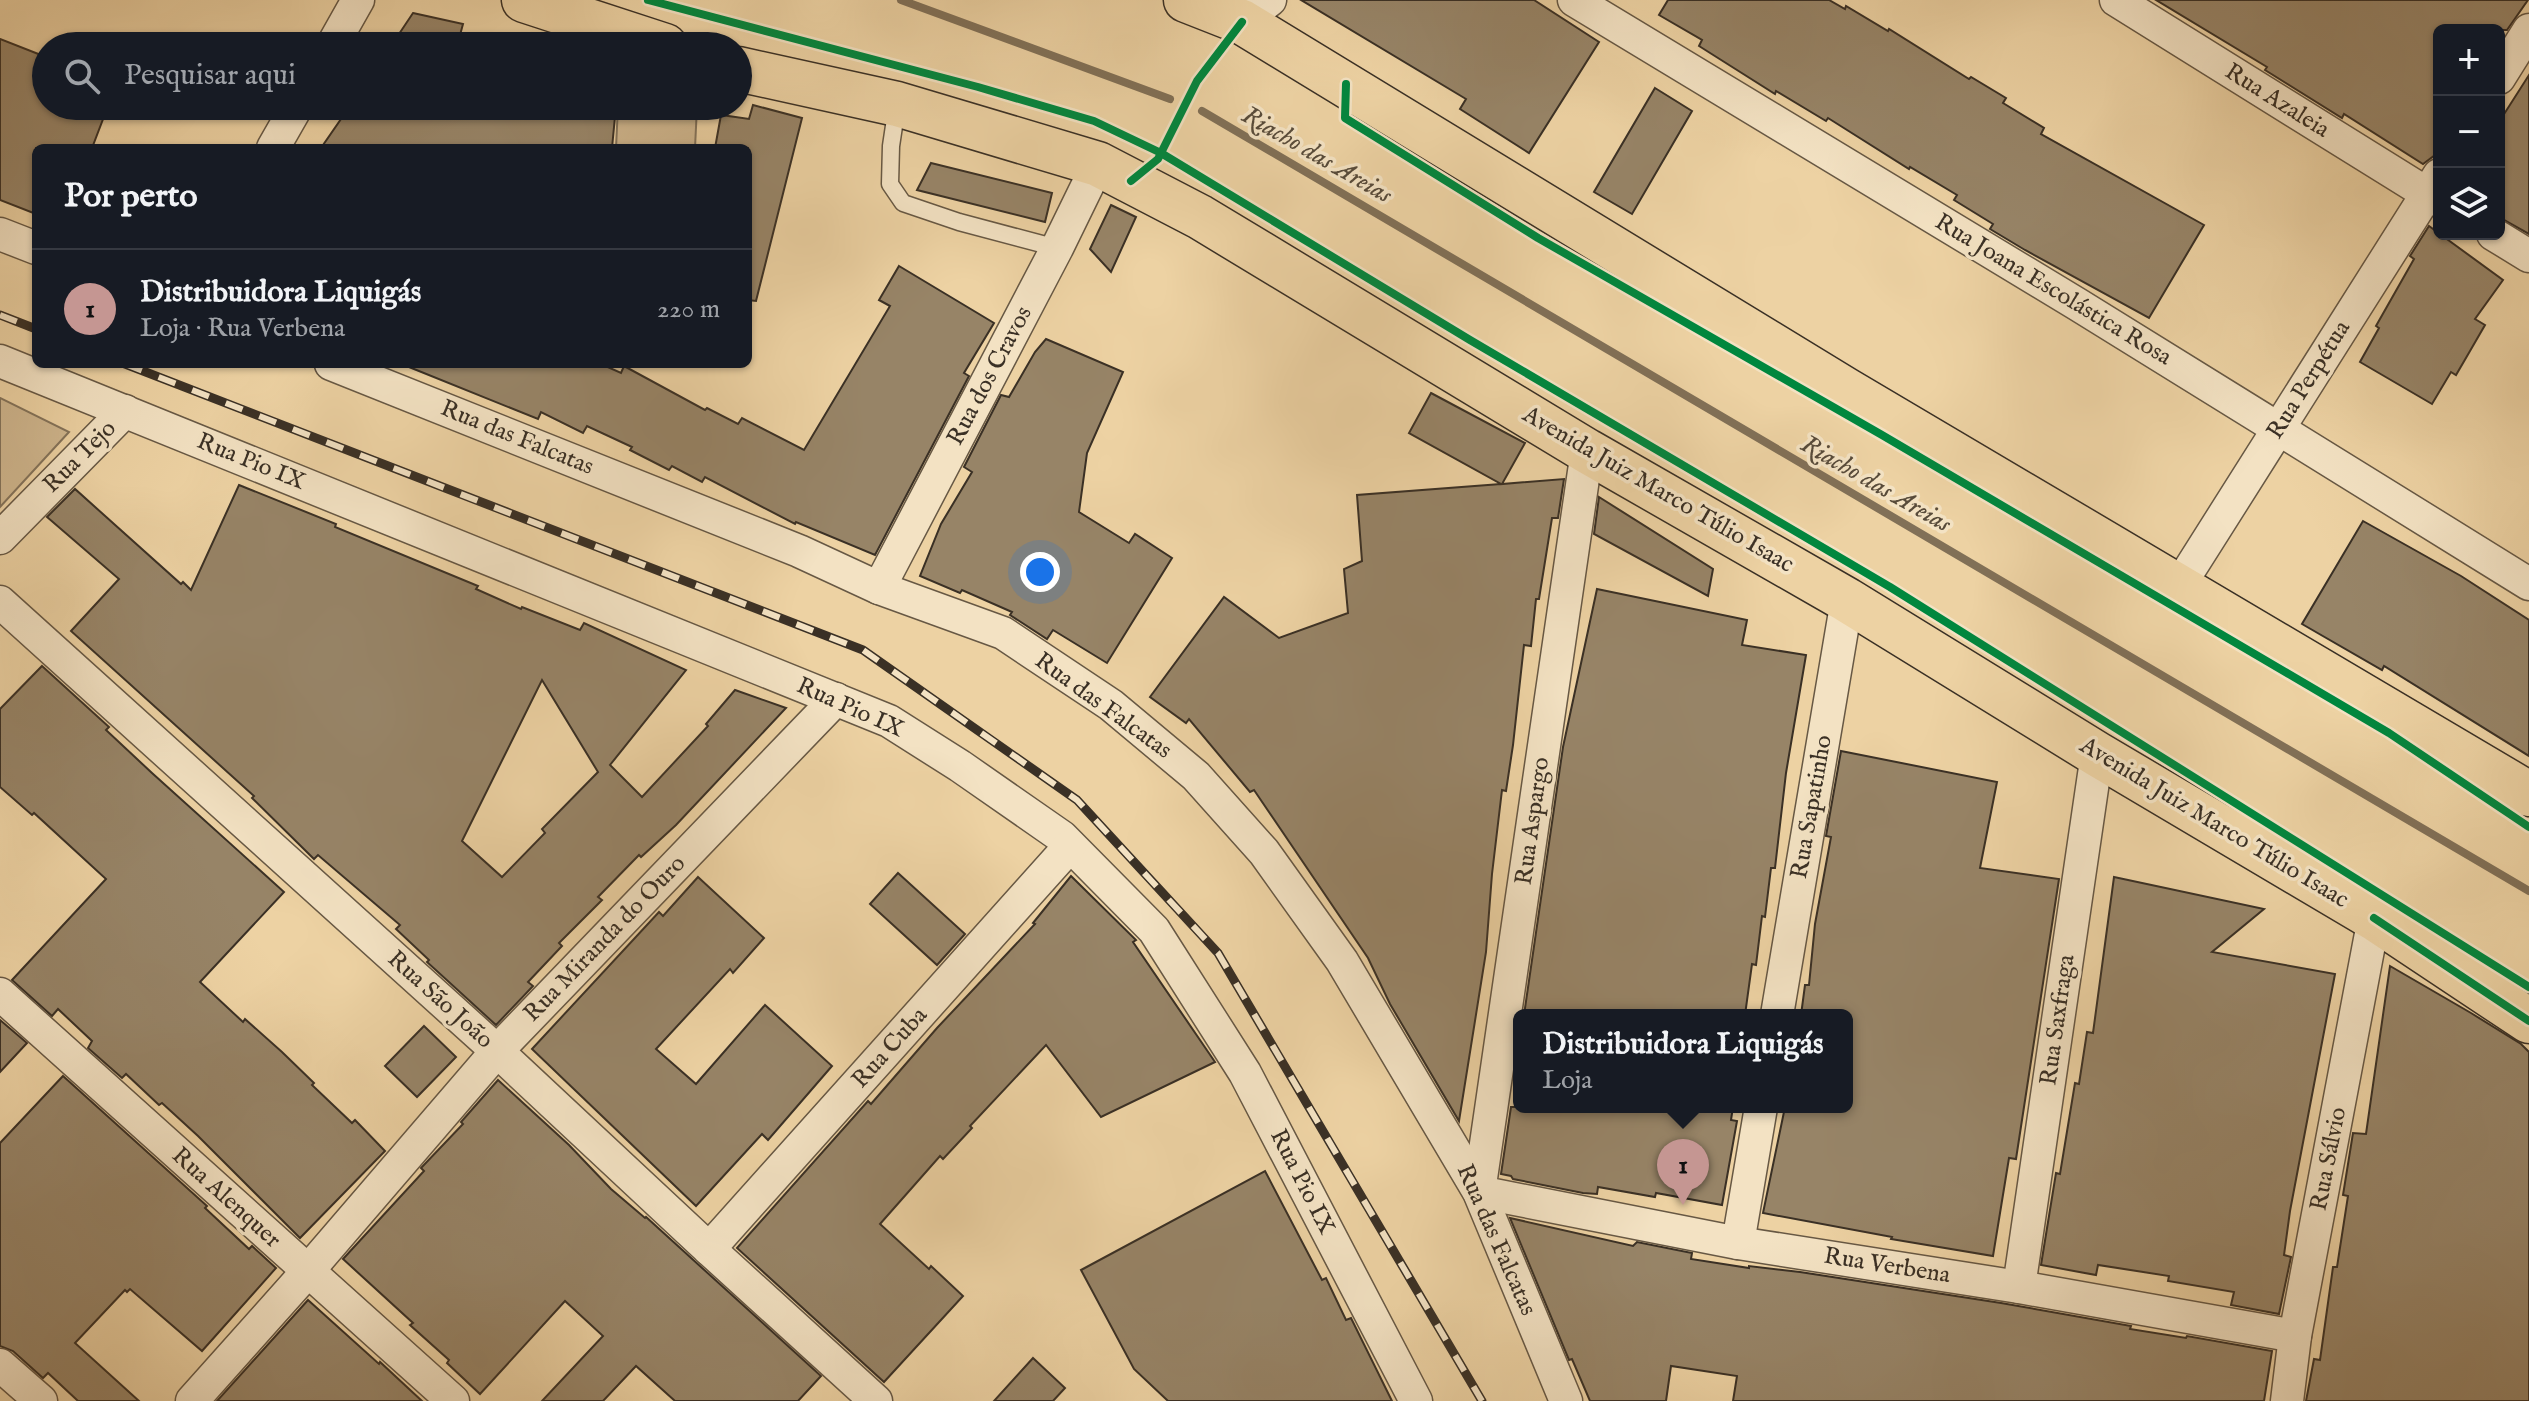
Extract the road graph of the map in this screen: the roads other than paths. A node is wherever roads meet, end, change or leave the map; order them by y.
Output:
1 (358, 0) edge
2 (524, 0) edge
3 (1186, 0) edge
4 (1574, 0) edge
5 (2116, 0) edge
6 (1256, 11) edge
7 (2529, 30) edge
8 (340, 32) edge
9 (622, 32) edge
10 (2505, 68) edge
11 (752, 72) edge
12 (897, 104) junction
13 (289, 120) edge
14 (275, 144) edge
15 (1098, 164) junction
16 (2433, 189) edge
17 (2433, 193) edge
18 (0, 234) edge
19 (2503, 240) edge
20 (32, 246) edge
21 (1057, 248) junction
22 (2529, 256) edge
23 (0, 361) edge
24 (341, 368) edge
25 (125, 411) junction
26 (2278, 428) junction
27 (1587, 451) junction
28 (0, 538) edge
29 (2529, 584) edge
30 (2179, 586) junction
31 (879, 588) junction
32 (1847, 600) junction
33 (0, 602) edge
34 (836, 699) junction
35 (2097, 754) junction
36 (2529, 794) edge
37 (1070, 846) junction
38 (2374, 918) junction
39 (0, 994) edge
40 (1778, 1009) edge
41 (2529, 1021) edge
42 (497, 1051) junction
43 (1760, 1113) edge
44 (1479, 1192) junction
45 (1738, 1243) junction
46 (709, 1249) junction
47 (307, 1272) junction
48 (2019, 1287) junction
49 (2295, 1336) junction
50 (0, 1365) edge
51 (41, 1401) edge
52 (192, 1401) edge
53 (453, 1401) edge
54 (876, 1401) edge
55 (1416, 1401) edge
56 (1566, 1401) edge
57 (2287, 1401) edge

1 - 8 street
2 - 9 main road
3 - 6 main road
4 - 26 street, Rua Joana Escolástica Rosa
5 - 16 street, Rua Azaleia
6 - 30 main road
7 - 10 street
11 - 12 main road, Avenida Juiz Marco Túlio Isaac
12 - 15 main road, Avenida Juiz Marco Túlio Isaac
12 - 21 lane
13 - 14 street
15 - 21 street, Rua dos Cravos
15 - 27 main road, Avenida Juiz Marco Túlio Isaac
17 - 26 street, Rua Perpétua
18 - 20 street
19 - 22 street
21 - 31 street, Rua dos Cravos
23 - 25 street, Rua Pio IX
24 - 31 street, Rua das Falcatas
25 - 28 street, Rua Tejo
25 - 34 street, Rua Pio IX
26 - 29 street, Rua Joana Escolástica Rosa
26 - 30 street, Rua Perpétua
27 - 32 main road, Avenida Juiz Marco Túlio Isaac
27 - 44 street, Rua Aspargo
30 - 36 main road
31 - 44 street, Rua das Falcatas
32 - 35 main road, Avenida Juiz Marco Túlio Isaac
32 - 40 street, Rua Sapatinho
33 - 42 street, Rua São João
34 - 37 street, Rua Pio IX
34 - 42 street, Rua Miranda do Ouro
35 - 38 main road, Avenida Juiz Marco Túlio Isaac
35 - 48 street, Rua Saxfraga
37 - 46 street, Rua Cuba
37 - 55 street, Rua Pio IX
38 - 41 main road, Avenida Juiz Marco Túlio Isaac
38 - 49 street, Rua Sálvio
39 - 47 street, Rua Alenquer
42 - 46 street, Rua São João
42 - 47 street, Rua Miranda do Ouro
43 - 45 street
44 - 45 street, Rua Verbena
44 - 56 street, Rua das Falcatas
45 - 48 street, Rua Verbena
46 - 54 street, Rua São João
47 - 52 street, Rua Miranda do Ouro
47 - 53 street, Rua Alenquer
48 - 49 street, Rua Verbena
49 - 57 street, Rua Sálvio
50 - 51 street

